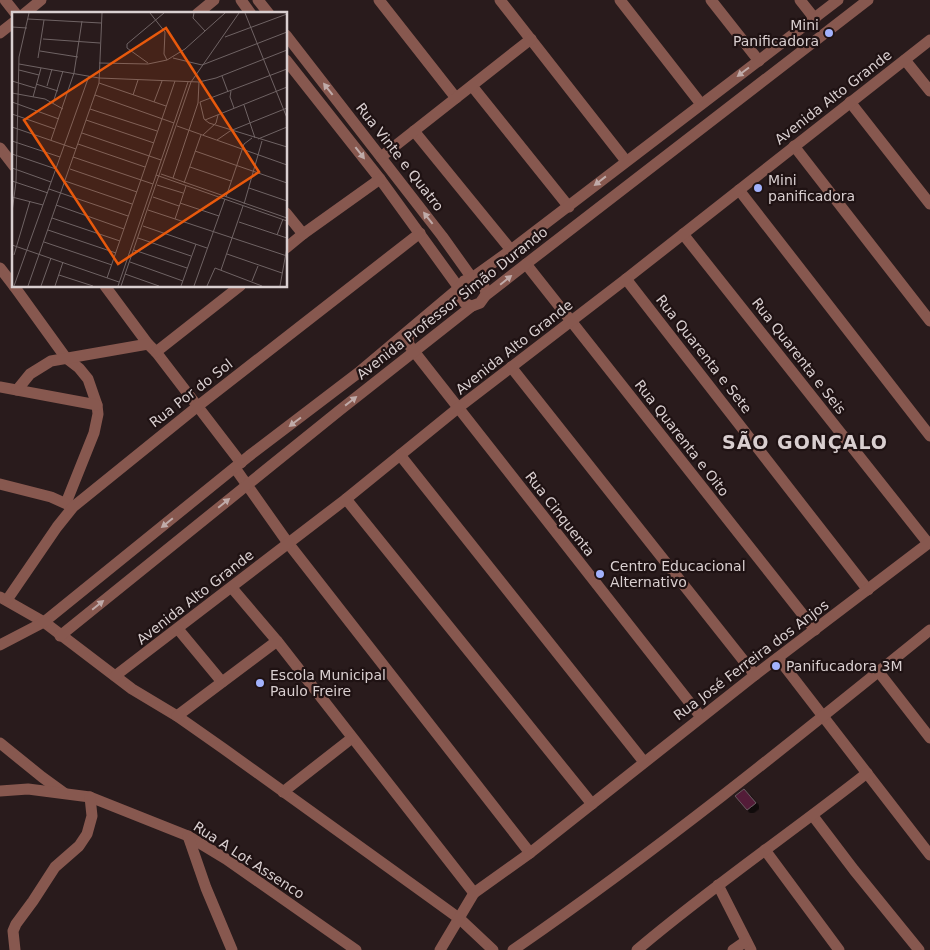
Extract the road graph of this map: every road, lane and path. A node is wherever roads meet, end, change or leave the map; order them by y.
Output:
1 (5, 0) edge
2 (41, 0) edge
3 (214, 0) edge
4 (258, 0) edge
5 (379, 0) edge
6 (500, 0) edge
7 (620, 0) edge
8 (711, 0) edge
9 (800, 0) edge
10 (838, 0) edge
11 (868, 0) edge
12 (14, 12) edge
13 (26, 12) edge
14 (199, 12) edge
15 (267, 12) edge
16 (815, 19) junction
17 (12, 24) edge
18 (0, 33) edge
19 (288, 39) edge
20 (531, 39) junction
21 (930, 40) edge
22 (905, 60) junction
23 (759, 61) junction
24 (288, 63) edge
25 (472, 86) junction
26 (930, 91) edge
27 (456, 98) junction
28 (850, 102) junction
29 (701, 104) junction
30 (414, 131) junction
31 (794, 146) junction
32 (0, 148) edge
33 (381, 157) junction
34 (12, 161) edge
35 (626, 161) junction
36 (0, 168) edge
37 (380, 179) junction
38 (739, 190) junction
39 (930, 204) edge
40 (569, 206) junction
41 (288, 215) edge
42 (420, 233) junction
43 (303, 234) junction
44 (683, 234) junction
45 (442, 236) junction
46 (288, 246) edge
47 (429, 247) junction
48 (511, 250) junction
49 (526, 264) junction
50 (0, 268) edge
51 (472, 278) junction
52 (626, 279) junction
53 (10, 282) edge
54 (14, 288) edge
55 (107, 288) edge
56 (233, 288) edge
57 (459, 288) junction
58 (486, 296) junction
59 (472, 306) junction
60 (930, 321) edge
61 (571, 322) junction
62 (416, 324) junction
63 (152, 348) junction
64 (414, 352) junction
65 (66, 358) junction
66 (511, 367) junction
67 (0, 387) edge
68 (17, 390) junction
69 (97, 405) junction
70 (198, 406) junction
71 (458, 408) junction
72 (930, 436) edge
73 (400, 455) junction
74 (238, 466) junction
75 (0, 484) edge
76 (246, 485) junction
77 (346, 499) junction
78 (69, 505) junction
79 (288, 543) junction
80 (929, 543) edge
81 (232, 588) junction
82 (868, 590) junction
83 (4, 599) edge
84 (44, 622) junction
85 (178, 628) junction
86 (815, 630) junction
87 (930, 630) edge
88 (60, 636) junction
89 (276, 641) junction
90 (0, 645) edge
91 (778, 658) junction
92 (878, 671) junction
93 (756, 675) junction
94 (115, 676) junction
95 (222, 682) junction
96 (177, 716) junction
97 (701, 717) junction
98 (822, 717) junction
99 (352, 738) junction
100 (930, 738) edge
101 (0, 742) edge
102 (644, 762) junction
103 (867, 774) junction
104 (0, 791) edge
105 (283, 792) junction
106 (66, 794) junction
107 (90, 797) junction
108 (592, 804) junction
109 (813, 816) junction
110 (188, 836) junction
111 (765, 850) junction
112 (530, 853) junction
113 (930, 855) edge
114 (718, 885) junction
115 (474, 894) junction
116 (460, 919) junction
117 (749, 946) edge
118 (15, 950) edge
119 (232, 950) edge
120 (356, 950) edge
121 (440, 950) edge
122 (493, 950) edge
123 (512, 950) edge
124 (638, 950) edge
125 (733, 950) edge
126 (839, 950) edge
127 (919, 950) edge

1 - 12 street
2 - 13 street
3 - 14 street
4 - 15 street
5 - 27 street
6 - 20 street
7 - 29 street
8 - 23 street
9 - 16 street
10 - 16 street, Avenida Professor Simão Durando
11 - 49 street, Avenida Professor Simão Durando
16 - 23 street, Avenida Professor Simão Durando
17 - 18 street
33 -> 19 street, Rua Vinte e Quatro
20 - 25 street
20 - 35 street
21 - 22 street, Avenida Alto Grande
22 - 26 street
22 - 28 street, Avenida Alto Grande
23 -> 29 street, Avenida Professor Simão Durando
24 -> 37 street
25 - 27 street
25 - 40 street
27 - 30 street
28 - 31 street, Avenida Alto Grande
28 - 39 street
29 - 35 street, Avenida Professor Simão Durando
30 - 33 street
30 - 48 street
31 - 38 street, Avenida Alto Grande
31 - 60 street
32 - 34 street
45 -> 33 street, Rua Vinte e Quatro
34 - 36 street
35 -> 40 street, Avenida Professor Simão Durando
37 - 42 street
37 - 43 street
38 - 44 street, Avenida Alto Grande
38 - 72 street
40 - 48 street, Avenida Professor Simão Durando
41 - 43 street
42 - 47 street
42 - 70 street, Rua Por do Sol
43 - 46 street
44 - 52 street, Avenida Alto Grande
44 - 80 street, Rua Quarenta e Seis
45 - 47 street
45 - 51 street, Rua Vinte e Quatro
47 - 57 street
48 - 51 street, Avenida Professor Simão Durando
58 -> 49 street, Avenida Professor Simão Durando
49 - 61 street, Rua Quarenta e Oito
50 - 53 street
51 - 57 street, Avenida Professor Simão Durando
51 - 58 street, Rua Vinte e Quatro
52 - 61 street, Avenida Alto Grande
52 - 82 street, Rua Quarenta e Sete
54 - 65 street
55 - 63 street
56 - 63 street
57 - 59 street
57 - 62 street, Avenida Professor Simão Durando
58 - 59 street, Avenida Professor Simão Durando
59 - 64 street, Avenida Professor Simão Durando
61 - 66 street, Avenida Alto Grande
61 - 86 street, Rua Quarenta e Oito
62 - 64 street
62 -> 74 street, Avenida Professor Simão Durando
63 - 65 street
63 - 70 street
64 - 71 street, Rua Cinquenta
76 -> 64 street, Avenida Professor Simão Durando
65 - 68 street
65 - 69 street
66 - 71 street, Avenida Alto Grande
66 - 93 street
67 - 68 street
68 - 69 street
69 - 78 street
70 - 74 street
70 - 78 street, Rua Por do Sol
71 - 73 street, Avenida Alto Grande
71 - 97 street, Rua Cinquenta
73 - 77 street, Avenida Alto Grande
73 - 102 street
74 - 76 street
74 -> 84 street, Avenida Professor Simão Durando
75 - 78 street
76 - 79 street
88 -> 76 street, Avenida Professor Simão Durando
77 - 79 street, Avenida Alto Grande
77 - 108 street
78 - 83 street, Rua Por do Sol
79 - 81 street, Avenida Alto Grande
79 - 112 street
80 - 82 street, Rua José Ferreira dos Anjos
81 - 85 street, Avenida Alto Grande
81 - 89 street
82 - 86 street, Rua José Ferreira dos Anjos
83 - 84 street
84 - 88 street
84 - 90 street, Avenida Professor Simão Durando
85 - 94 street, Avenida Alto Grande
85 - 95 street
86 - 91 street, Rua José Ferreira dos Anjos
87 - 92 street
88 - 94 street
89 - 95 street
89 - 99 street
91 - 93 street, Rua José Ferreira dos Anjos
91 - 98 street
92 - 98 street
92 - 100 street
93 - 97 street, Rua José Ferreira dos Anjos
94 - 96 street
95 - 96 street
96 - 105 street
97 - 102 street, Rua José Ferreira dos Anjos
98 - 103 street
98 - 123 street
99 - 105 street
99 - 115 street
101 - 106 street
102 - 108 street, Rua José Ferreira dos Anjos
103 - 109 street
103 - 113 street
104 - 106 street, Rua A Lot Assenco
105 - 116 street
106 - 107 street, Rua A Lot Assenco
107 - 110 street, Rua A Lot Assenco
107 - 118 street
108 - 112 street, Rua José Ferreira dos Anjos
109 - 111 street
109 - 127 street
110 - 119 street
110 - 120 street, Rua A Lot Assenco
111 - 114 street
111 - 126 street
112 - 115 street, Rua José Ferreira dos Anjos
114 - 117 street
114 - 124 street
115 - 116 street
116 - 121 street
116 - 122 street
117 - 125 street

